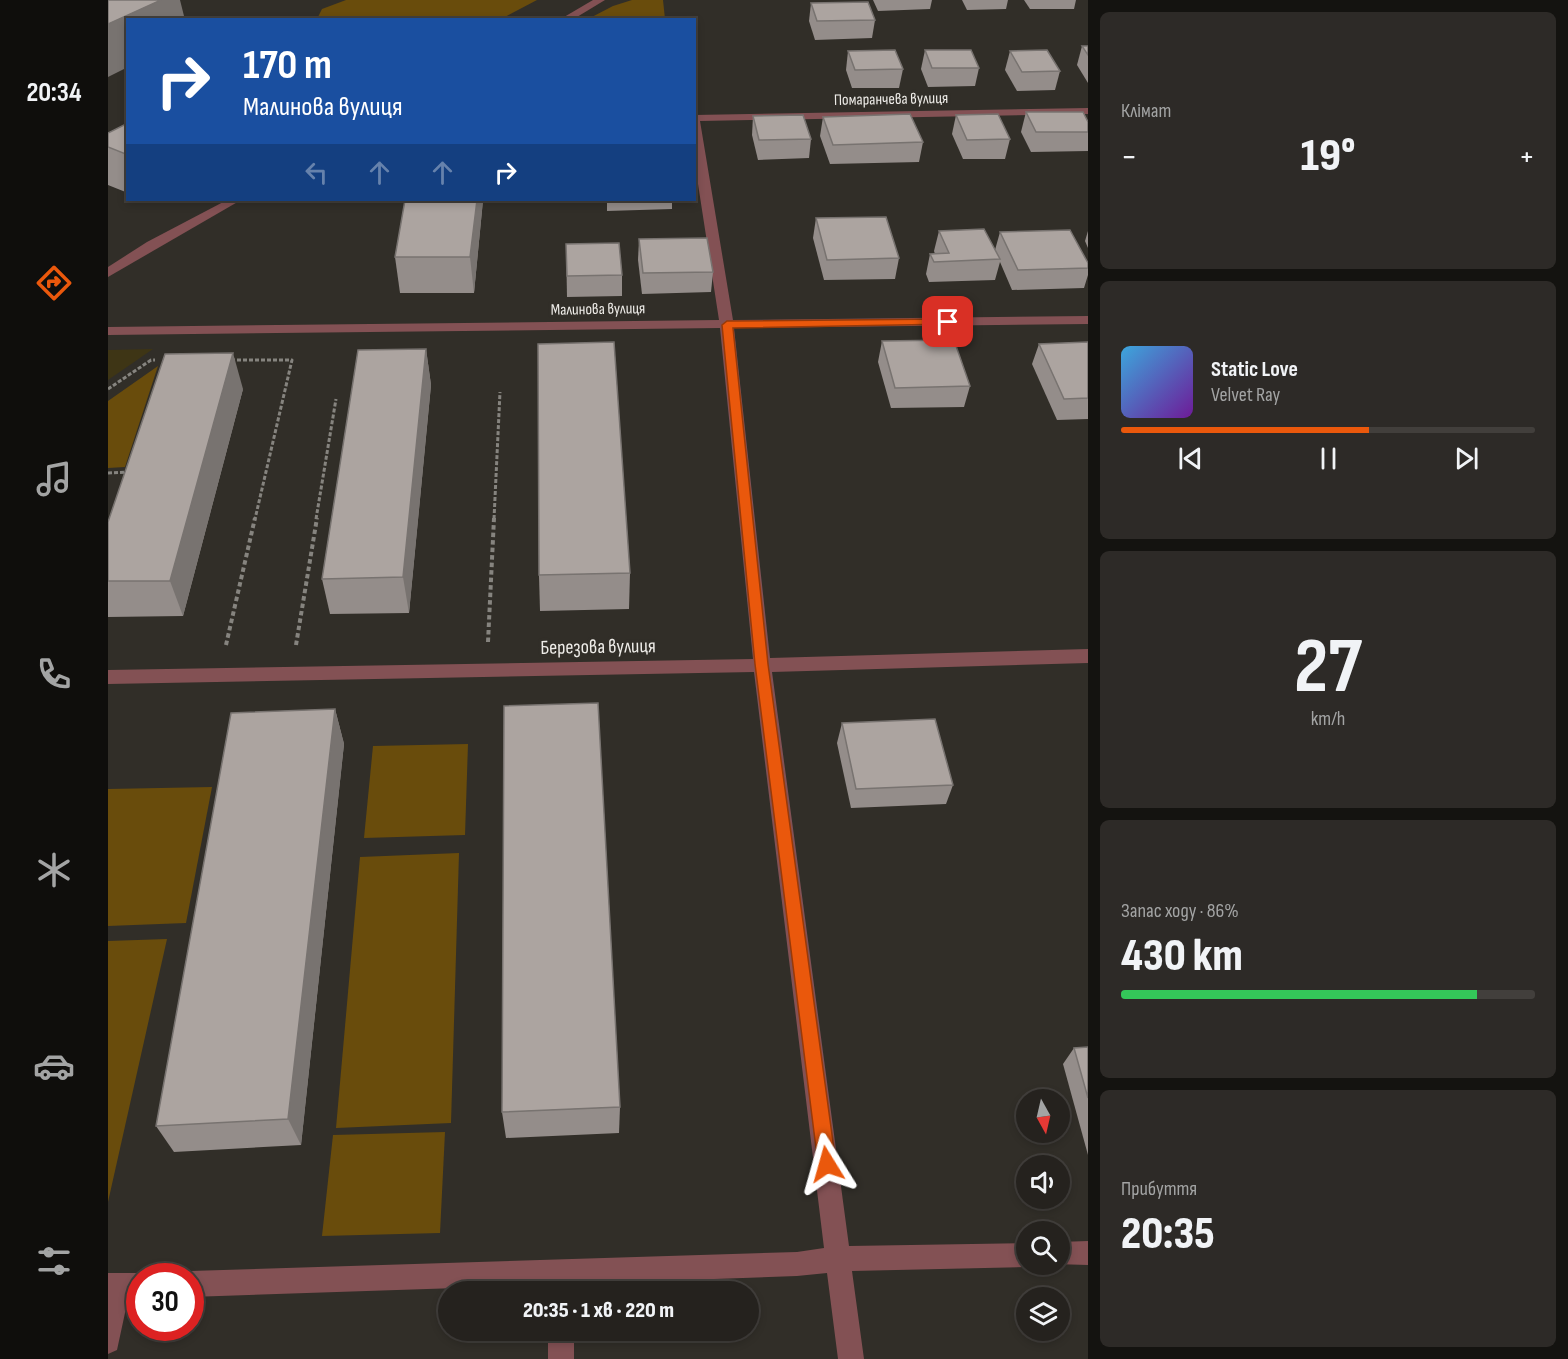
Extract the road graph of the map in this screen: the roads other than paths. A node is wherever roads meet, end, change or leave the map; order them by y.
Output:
1 (600, 0) edge
2 (568, 18) edge
3 (1088, 111) edge
4 (696, 118) edge
5 (696, 131) edge
6 (233, 201) edge
7 (108, 273) edge
8 (1088, 320) edge
9 (727, 325) junction
10 (108, 331) edge
11 (1088, 657) edge
12 (762, 664) junction
13 (108, 677) edge
14 (1088, 1253) edge
15 (1070, 1254) edge
16 (1016, 1255) edge
17 (839, 1259) junction
18 (560, 1281) edge
19 (438, 1282) edge
20 (204, 1284) edge
21 (122, 1286) edge
22 (108, 1341) edge
23 (561, 1341) edge
24 (561, 1359) edge
25 (851, 1359) edge

1 - 2 street
3 - 4 street, Помаранчева вулиця
5 - 9 street
6 - 7 street
8 - 9 street, Малинова вулиця
9 - 10 street, Малинова вулиця
9 - 12 street
11 - 12 street, Березова вулиця
12 - 13 street, Березова вулиця
12 - 17 street
14 - 15 street
16 - 17 street
17 - 18 street
17 - 25 street
19 - 20 street
21 - 22 street
23 - 24 street

